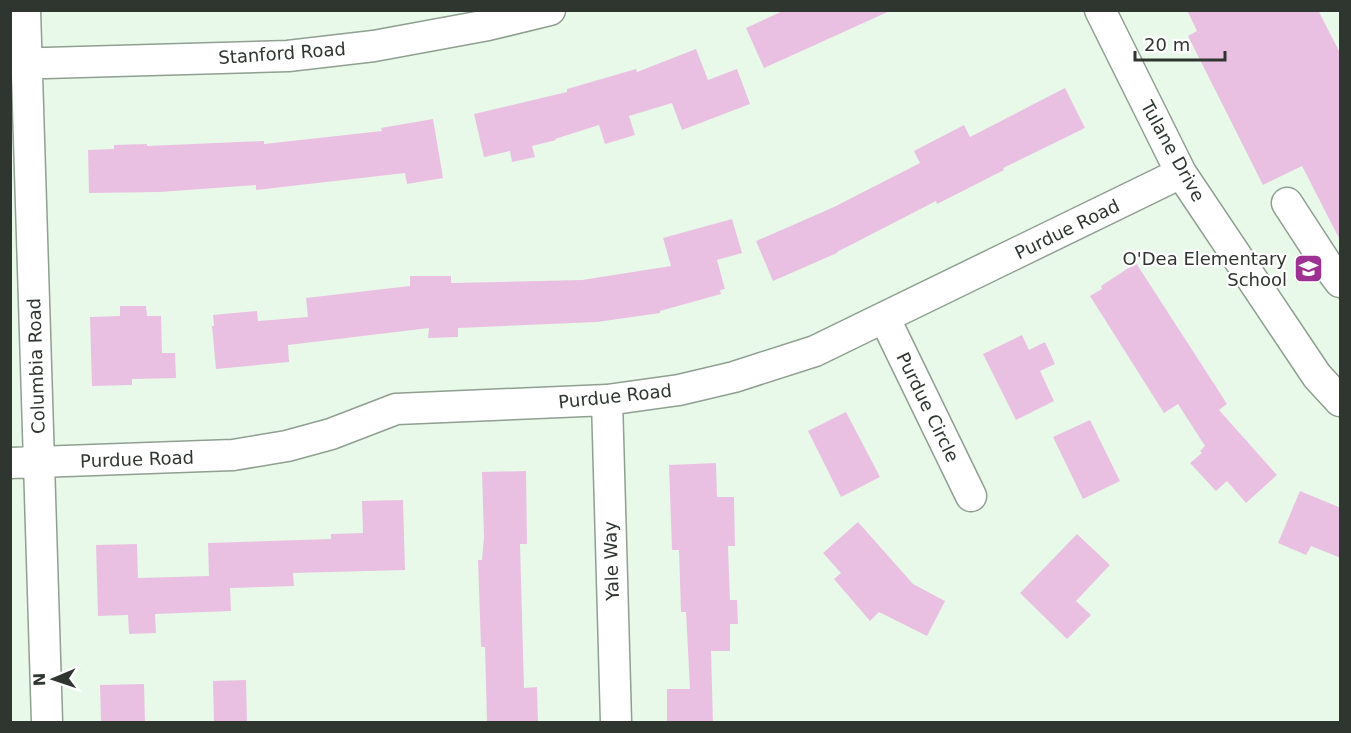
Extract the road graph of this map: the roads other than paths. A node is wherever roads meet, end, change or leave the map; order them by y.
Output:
1 (25, 10) edge
2 (550, 10) edge
3 (1100, 10) edge
4 (19, 64) edge
5 (1181, 173) junction
6 (1287, 203) dead end
7 (1341, 282) edge
8 (885, 319) junction
9 (606, 400) junction
10 (1341, 401) edge
11 (25, 463) edge
12 (971, 496) dead end
13 (47, 723) edge
14 (616, 723) edge

1 - 4 street, Columbia Road
2 - 4 street, Stanford Road
3 - 5 street, Tulane Drive
4 - 11 street, Columbia Road
5 - 8 street, Purdue Road
5 - 10 street, Tulane Drive
6 - 7 street
8 - 9 street, Purdue Road
8 - 12 street, Purdue Circle
9 - 11 street, Purdue Road
9 - 14 street, Yale Way
11 - 13 street, Columbia Road

